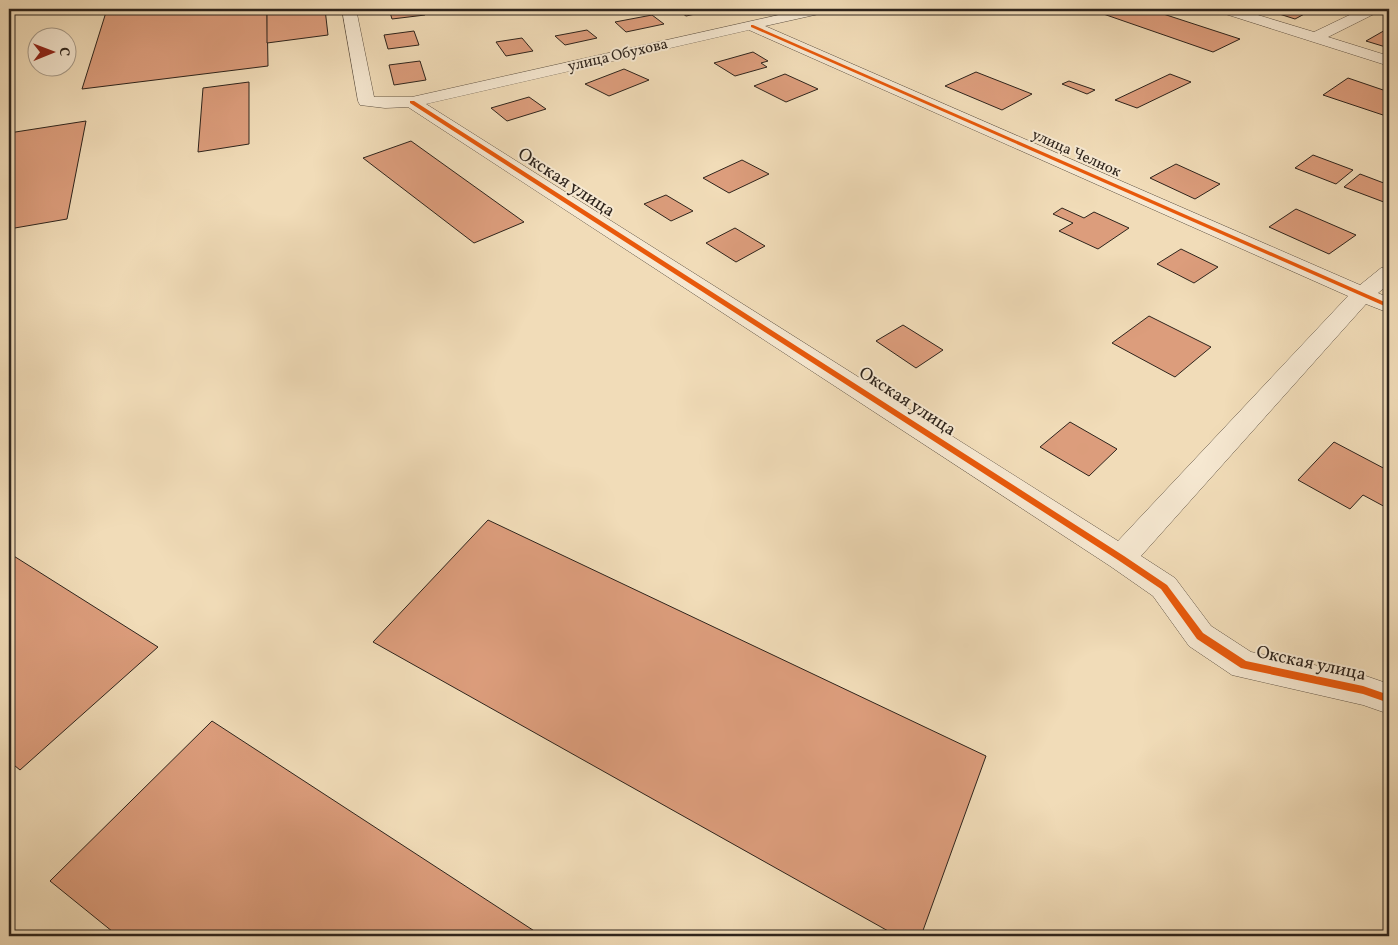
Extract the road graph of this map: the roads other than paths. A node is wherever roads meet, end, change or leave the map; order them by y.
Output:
1 (349, 9) edge
2 (824, 9) edge
3 (1224, 9) edge
4 (1373, 9) edge
5 (752, 26) junction
6 (1314, 38) junction
7 (1389, 61) edge
8 (412, 102) junction
9 (1389, 273) edge
10 (1362, 295) junction
11 (1389, 306) edge
12 (1120, 558) junction
13 (1389, 699) edge

1 - 8 street, улица Обухова
2 - 5 street, улица Обухова
3 - 6 street
4 - 6 street
5 - 8 street, улица Обухова
5 - 10 street, улица Челнок
6 - 7 street
8 - 12 street, Окская улица
9 - 10 street
10 - 11 street, улица Челнок
10 - 12 street
12 - 13 street, Окская улица

